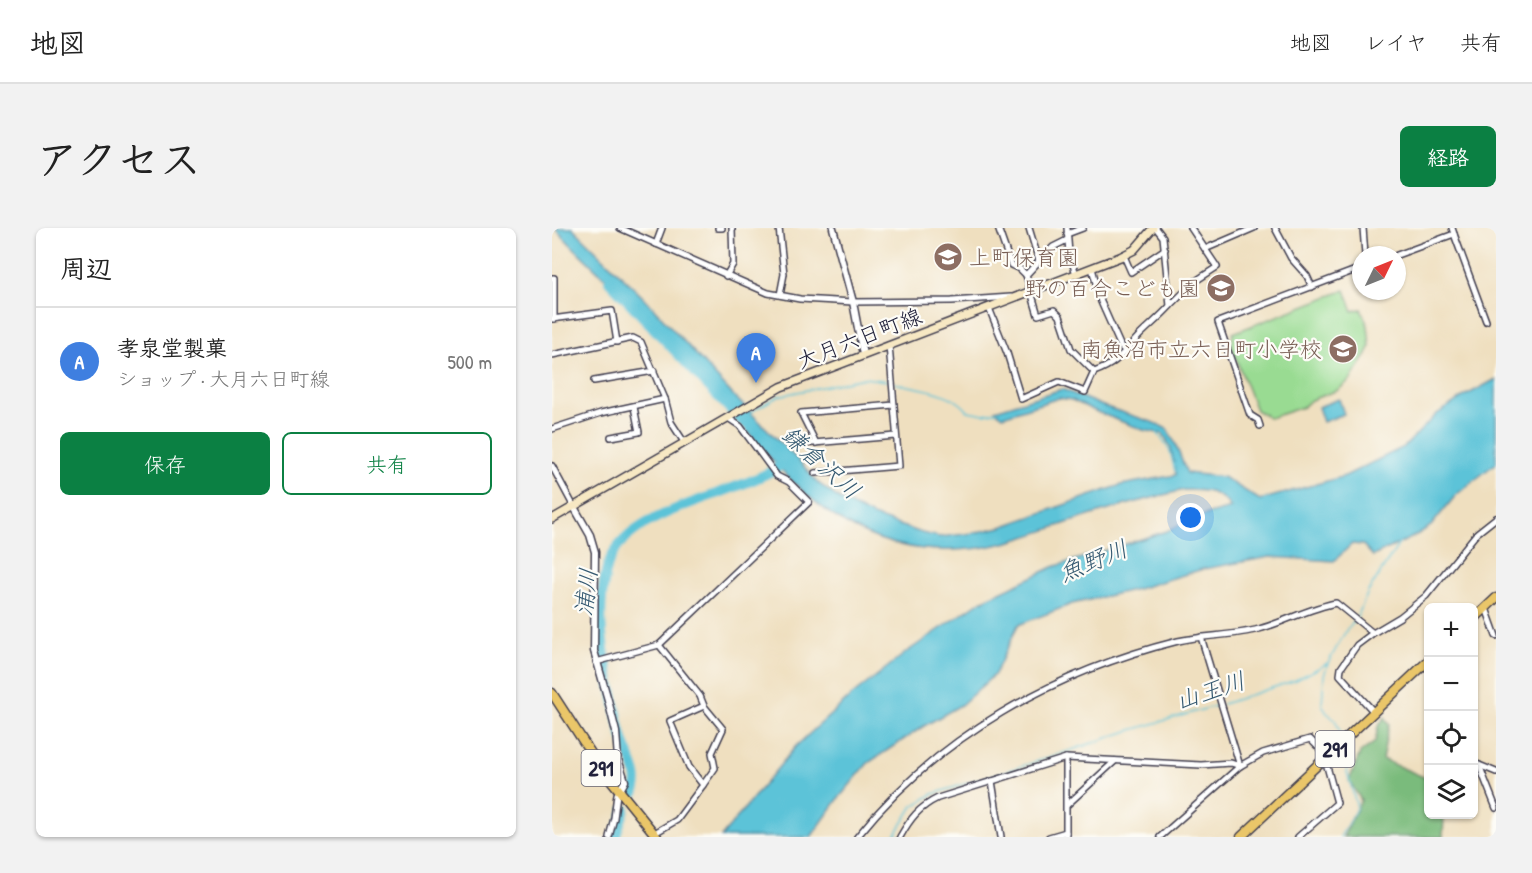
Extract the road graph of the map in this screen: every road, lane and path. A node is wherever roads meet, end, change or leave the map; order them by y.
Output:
1 (620, 228) edge
2 (662, 228) edge
3 (732, 228) edge
4 (779, 228) edge
5 (833, 228) edge
6 (999, 228) edge
7 (1029, 228) edge
8 (1083, 228) edge
9 (1155, 228) edge
10 (1191, 228) edge
11 (1254, 228) edge
12 (1275, 228) edge
13 (1363, 228) edge
14 (1453, 231) edge
15 (1067, 234) edge
16 (656, 244) junction
17 (1364, 246) edge
18 (1165, 249) junction
19 (1205, 249) junction
20 (1406, 251) edge
21 (1124, 256) junction
22 (1039, 261) junction
23 (1092, 268) junction
24 (1352, 271) edge
25 (1076, 274) junction
26 (1026, 275) junction
27 (726, 276) junction
28 (552, 278) edge
29 (1312, 287) junction
30 (1030, 291) junction
31 (780, 295) junction
32 (1018, 296) junction
33 (853, 302) junction
34 (1170, 306) junction
35 (989, 308) junction
36 (553, 319) edge
37 (1486, 321) dead end
38 (617, 342) junction
39 (889, 345) junction
40 (1126, 351) junction
41 (552, 355) edge
42 (863, 355) junction
43 (654, 370) junction
44 (1094, 372) junction
45 (594, 381) dead end
46 (665, 399) junction
47 (894, 405) junction
48 (634, 407) junction
49 (728, 417) junction
50 (1260, 426) dead end
51 (552, 429) edge
52 (896, 436) junction
53 (611, 437) dead end
54 (684, 442) junction
55 (816, 443) junction
56 (790, 445) dead end
57 (552, 466) edge
58 (815, 473) dead end
59 (574, 507) junction
60 (1496, 518) edge
61 (552, 519) edge
62 (1496, 598) edge
63 (1486, 608) junction
64 (1478, 615) edge
65 (1373, 633) junction
66 (1496, 636) edge
67 (1201, 637) junction
68 (659, 645) junction
69 (596, 662) junction
70 (1424, 665) edge
71 (552, 693) edge
72 (704, 706) junction
73 (1374, 712) junction
74 (1326, 757) junction
75 (1066, 758) junction
76 (1115, 761) junction
77 (1476, 765) edge
78 (1478, 765) edge
79 (1240, 766) junction
80 (1496, 772) edge
81 (992, 781) junction
82 (703, 785) junction
83 (619, 792) junction
84 (1067, 805) junction
85 (1496, 808) edge
86 (658, 834) edge
87 (1066, 834) edge
88 (609, 837) edge
89 (857, 837) edge
90 (900, 837) edge
91 (1001, 837) edge
92 (1049, 837) edge
93 (1160, 837) edge
94 (1241, 837) edge
95 (1298, 837) edge

1 - 16 street
2 - 16 street
3 - 27 street
4 - 31 street
5 - 33 street
6 - 26 street
7 - 22 street
8 - 15 street
9 - 18 street
9 - 21 main road, 大月六日町線
10 - 19 street
11 - 19 street
12 - 29 street
13 - 17 street
14 - 20 street
14 - 37 street
15 - 22 street
15 - 25 street
16 - 27 street
18 - 21 street
18 - 34 street
19 - 34 street
21 - 23 main road, 大月六日町線
22 - 26 street
23 - 25 main road, 大月六日町線
23 - 40 street
24 - 29 street
25 - 30 main road, 大月六日町線
26 - 30 street
27 - 31 street
28 - 36 street
29 - 50 street
30 - 32 main road, 大月六日町線
30 - 44 street
31 - 33 street
32 - 33 street
32 - 35 main road, 大月六日町線
33 - 42 street
34 - 40 street
35 - 39 main road, 大月六日町線
35 - 44 street
36 - 38 street
38 - 41 street
38 - 43 street
39 - 42 main road, 大月六日町線
39 - 47 street
40 - 44 street
42 - 49 main road, 大月六日町線
43 - 45 street
43 - 46 street
46 - 48 street
46 - 54 street
47 - 52 street
47 - 55 street
48 - 51 street
48 - 53 street
49 - 54 main road, 大月六日町線
49 - 68 street
52 - 55 street
52 - 58 street
54 - 59 main road, 大月六日町線
55 - 56 street
57 - 59 street
59 - 61 main road, 大月六日町線
59 - 69 street
60 - 65 street
62 - 63 highway
63 - 64 highway
63 - 66 street
65 - 67 street
65 - 73 street
67 - 79 street
67 - 89 street
68 - 69 street
68 - 72 street
69 - 83 street
70 - 73 highway, 291
71 - 83 highway, 291
72 - 82 street
72 - 82 street
73 - 74 highway, 291
74 - 79 street
74 - 94 highway, 291
74 - 95 street
75 - 76 street
75 - 81 street
75 - 84 street
76 - 79 street
76 - 84 street
77 - 85 street
78 - 80 street
79 - 93 street
81 - 90 street
81 - 91 street
82 - 86 street
83 - 86 highway, 291
83 - 88 street
84 - 87 street
87 - 92 street

